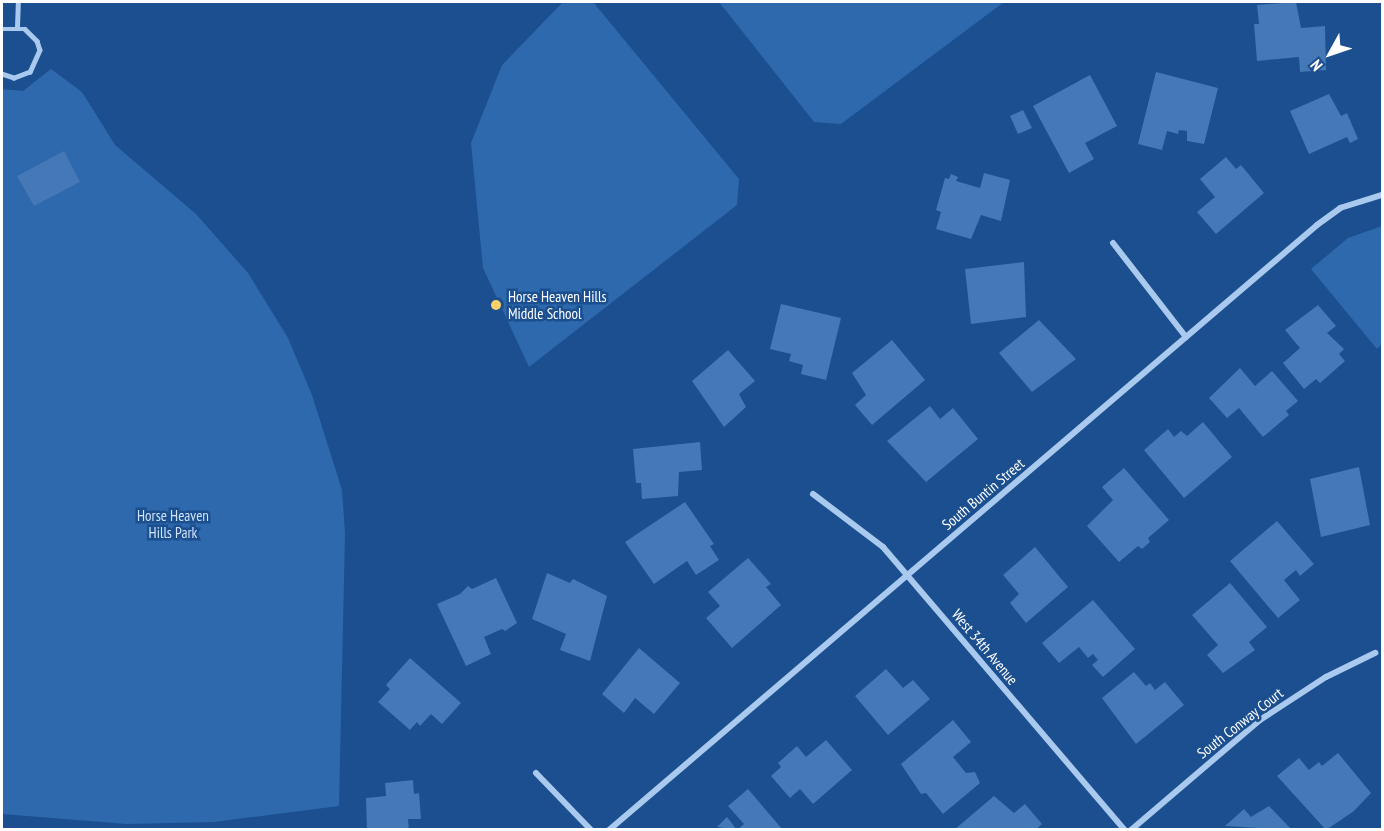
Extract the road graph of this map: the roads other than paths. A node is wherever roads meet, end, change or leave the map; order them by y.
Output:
1 (18, 2) edge
2 (17, 27) junction
3 (2, 29) edge
4 (2, 74) edge
5 (1383, 195) edge
6 (1113, 243) dead end
7 (1186, 337) junction
8 (813, 494) dead end
9 (908, 574) junction
10 (1376, 652) dead end
11 (536, 773) dead end
12 (591, 830) edge
13 (609, 830) edge
14 (1125, 830) edge
15 (1131, 830) edge

1 - 2 lane
2 - 3 lane
2 - 4 lane
5 - 7 street, South Buntin Street
6 - 7 street
7 - 9 street, South Buntin Street
8 - 9 street, West 34th Avenue
9 - 13 street, South Buntin Street
9 - 14 street, West 34th Avenue
10 - 15 street, South Conway Court
11 - 12 street

